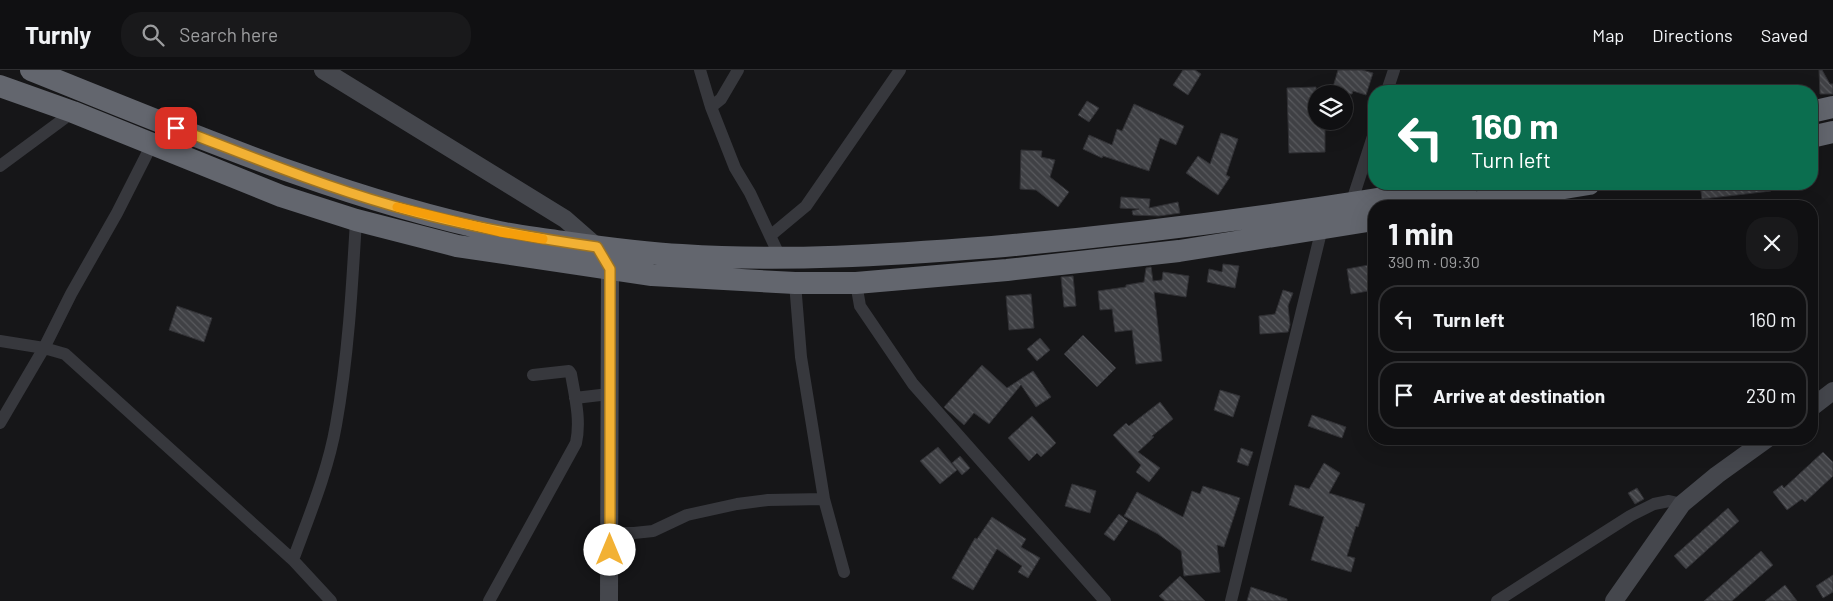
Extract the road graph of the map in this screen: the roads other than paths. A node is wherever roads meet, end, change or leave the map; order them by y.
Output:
1 (31, 70) edge
2 (323, 70) edge
3 (700, 70) edge
4 (738, 70) edge
5 (900, 70) edge
6 (1394, 70) edge
7 (1389, 85) edge
8 (0, 86) edge
9 (1833, 106) edge
10 (711, 108) junction
11 (1818, 110) edge
12 (72, 112) junction
13 (1833, 132) edge
14 (1818, 136) edge
15 (152, 144) junction
16 (1368, 152) edge
17 (0, 166) edge
18 (1433, 190) edge
19 (1552, 190) edge
20 (1374, 200) edge
21 (1491, 200) edge
22 (1368, 201) edge
23 (1351, 204) junction
24 (356, 220) junction
25 (1368, 221) edge
26 (1322, 228) junction
27 (770, 236) junction
28 (597, 247) junction
29 (780, 258) junction
30 (610, 269) junction
31 (796, 283) junction
32 (856, 283) junction
33 (0, 341) edge
34 (44, 348) junction
35 (533, 375) dead end
36 (1833, 391) edge
37 (609, 394) junction
38 (576, 398) junction
39 (1818, 403) edge
40 (0, 423) edge
41 (1759, 445) edge
42 (824, 499) junction
43 (1682, 504) junction
44 (610, 533) junction
45 (294, 560) junction
46 (844, 572) dead end
47 (331, 601) edge
48 (489, 601) edge
49 (609, 601) edge
50 (1105, 601) edge
51 (1231, 601) edge
52 (1497, 601) edge
53 (1614, 601) edge

1 - 28 highway
2 - 28 street
3 - 10 street
4 - 10 street
5 - 27 street
6 - 7 street
8 - 12 highway
9 - 11 highway
10 - 27 street
12 - 15 highway
12 - 17 street
13 - 14 highway
15 - 24 highway
15 - 34 street
16 - 23 street
18 - 20 highway
19 - 21 highway
22 - 23 highway
23 - 29 highway
24 - 30 highway
24 - 45 street
25 - 26 highway
26 - 32 highway
26 - 51 street
27 - 29 street
28 - 29 highway
28 - 30 street
30 - 31 highway
30 - 37 street
31 - 32 highway
31 - 42 street
32 - 50 street
33 - 34 street
34 - 40 street
34 - 45 street
35 - 38 street
36 - 39 street
37 - 38 street
37 - 44 street
38 - 48 street
41 - 43 street
42 - 44 street
42 - 46 street
43 - 52 street
43 - 53 street
44 - 49 street
45 - 47 street

